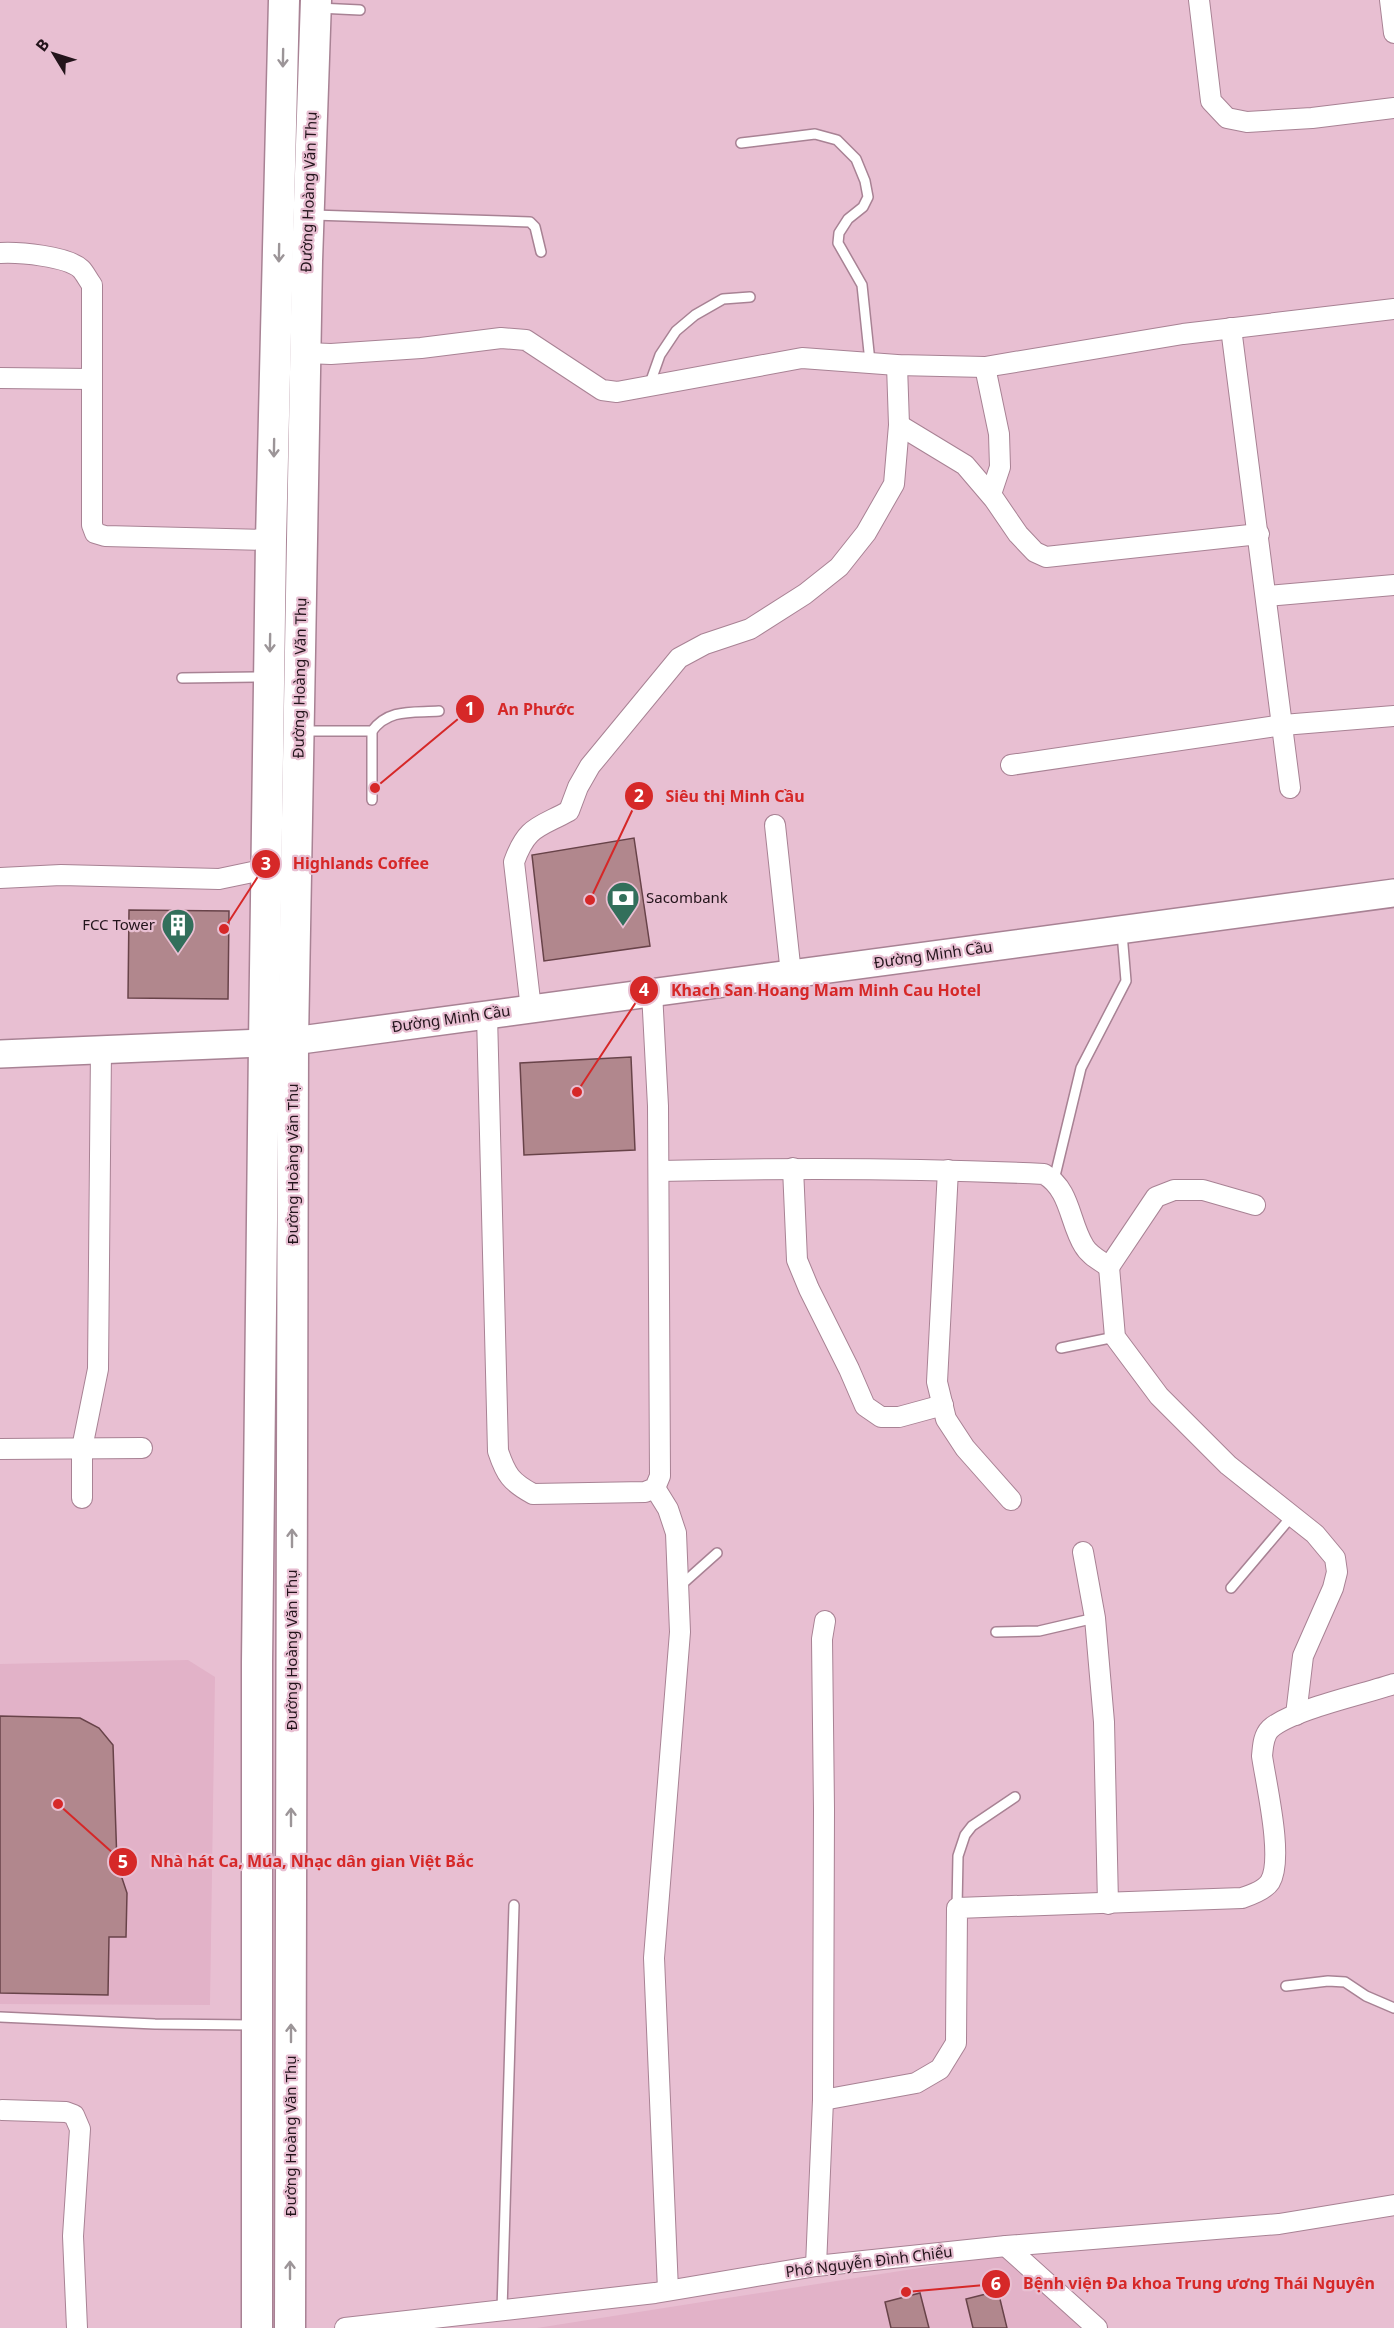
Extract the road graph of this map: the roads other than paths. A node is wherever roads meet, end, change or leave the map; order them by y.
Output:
1 (1199, 0) edge
2 (1390, 0) edge
3 (284, 3) edge
4 (329, 4) edge
5 (360, 10) dead end
6 (1394, 33) edge
7 (1394, 108) edge
8 (741, 143) dead end
9 (308, 215) junction
10 (541, 252) dead end
11 (0, 253) edge
12 (750, 297) dead end
13 (1394, 309) edge
14 (1232, 328) junction
15 (305, 353) junction
16 (870, 362) junction
17 (897, 365) junction
18 (985, 367) junction
19 (0, 378) edge
20 (91, 379) junction
21 (650, 386) junction
22 (899, 425) junction
23 (991, 494) junction
24 (303, 519) junction
25 (272, 529) junction
26 (1259, 534) junction
27 (1394, 585) edge
28 (1267, 597) junction
29 (270, 677) junction
30 (182, 678) dead end
31 (439, 711) dead end
32 (1394, 717) edge
33 (1283, 725) junction
34 (372, 730) junction
35 (299, 731) junction
36 (1011, 765) dead end
37 (1290, 788) dead end
38 (372, 800) dead end
39 (775, 825) dead end
40 (267, 869) junction
41 (0, 878) edge
42 (1394, 893) edge
43 (1122, 929) junction
44 (791, 974) junction
45 (652, 992) junction
46 (531, 1009) junction
47 (488, 1015) junction
48 (279, 1042) junction
49 (101, 1049) junction
50 (0, 1054) edge
51 (793, 1168) junction
52 (948, 1170) junction
53 (658, 1171) junction
54 (1054, 1180) junction
55 (1255, 1205) dead end
56 (1109, 1267) junction
57 (1115, 1338) junction
58 (1061, 1348) dead end
59 (943, 1405) junction
60 (82, 1448) junction
61 (0, 1449) edge
62 (142, 1449) dead end
63 (655, 1488) junction
64 (82, 1498) dead end
65 (1011, 1500) dead end
66 (1292, 1516) junction
67 (1083, 1552) dead end
68 (717, 1553) dead end
69 (678, 1588) junction
70 (1231, 1588) dead end
71 (1095, 1617) junction
72 (825, 1621) dead end
73 (996, 1632) dead end
74 (258, 1663) junction
75 (292, 1665) junction
76 (1394, 1684) edge
77 (1296, 1715) junction
78 (1015, 1797) dead end
79 (1108, 1904) junction
80 (514, 1905) dead end
81 (957, 1908) junction
82 (1286, 1986) dead end
83 (1394, 2008) edge
84 (0, 2017) edge
85 (257, 2025) junction
86 (823, 2100) junction
87 (2, 2110) dead end
88 (1394, 2205) edge
89 (1006, 2246) junction
90 (816, 2266) junction
91 (668, 2290) junction
92 (502, 2310) junction
93 (77, 2328) edge
94 (257, 2328) edge
95 (290, 2328) edge
96 (345, 2328) edge
97 (1097, 2328) edge

1 - 7 street
2 - 6 street
3 - 4 main road
3 -> 25 main road, Đường Hoàng Văn Thụ
4 - 5 lane
4 - 9 main road, Đường Hoàng Văn Thụ
8 - 16 lane
9 - 10 lane
9 - 15 main road, Đường Hoàng Văn Thụ
11 - 20 street
12 - 21 lane
13 - 14 street
14 - 18 street
14 - 26 street
15 - 21 street
15 - 24 main road, Đường Hoàng Văn Thụ
16 - 17 street
16 - 21 street
17 - 18 street
17 - 22 street
18 - 23 street
19 - 20 street
20 - 25 street
22 - 23 street
22 - 46 street
23 - 26 street
24 - 25 main road
24 - 35 main road, Đường Hoàng Văn Thụ
25 -> 29 main road, Đường Hoàng Văn Thụ
26 - 28 street
27 - 28 street
28 - 33 street
29 - 30 lane
29 - 40 main road, Đường Hoàng Văn Thụ
31 - 34 lane
32 - 33 street
33 - 36 street
33 - 37 street
34 - 35 lane
34 - 38 lane
35 - 48 main road, Đường Hoàng Văn Thụ
39 - 44 street
40 - 41 street
40 - 48 main road, Đường Hoàng Văn Thụ
42 - 43 street, Đường Minh Cầu
43 - 44 street, Đường Minh Cầu
43 - 54 lane
44 - 45 street, Đường Minh Cầu
45 - 46 street, Đường Minh Cầu
45 - 53 street
46 - 47 street, Đường Minh Cầu
47 - 48 street, Đường Minh Cầu
47 - 63 street
48 - 49 street, Đường Minh Cầu
48 - 74 main road, Đường Hoàng Văn Thụ
75 -> 48 main road, Đường Hoàng Văn Thụ
49 - 50 street, Đường Minh Cầu
49 - 60 street
51 - 52 street
51 - 53 street
51 - 59 street
52 - 54 street
52 - 59 street
53 - 63 street
54 - 56 street
55 - 56 street
56 - 57 street
57 - 58 lane
57 - 66 street
59 - 65 street
60 - 61 street
60 - 62 street
60 - 64 street
63 - 69 street
66 - 70 lane
66 - 77 street
67 - 71 street
68 - 69 lane
69 - 91 street
71 - 73 lane
71 - 79 street
72 - 86 street
74 - 75 main road
74 - 85 main road, Đường Hoàng Văn Thụ
95 -> 75 main road, Đường Hoàng Văn Thụ
76 - 77 street
77 - 79 street
78 - 81 lane
79 - 81 street
80 - 92 lane
81 - 86 street
82 - 83 lane
84 - 85 lane
85 - 94 main road, Đường Hoàng Văn Thụ
86 - 90 street
87 - 93 street
88 - 89 street, Phố Nguyễn Đình Chiểu
89 - 90 street, Phố Nguyễn Đình Chiểu
89 - 97 street
90 - 91 street, Phố Nguyễn Đình Chiểu
91 - 92 street, Phố Nguyễn Đình Chiểu
92 - 96 street, Phố Nguyễn Đình Chiểu

